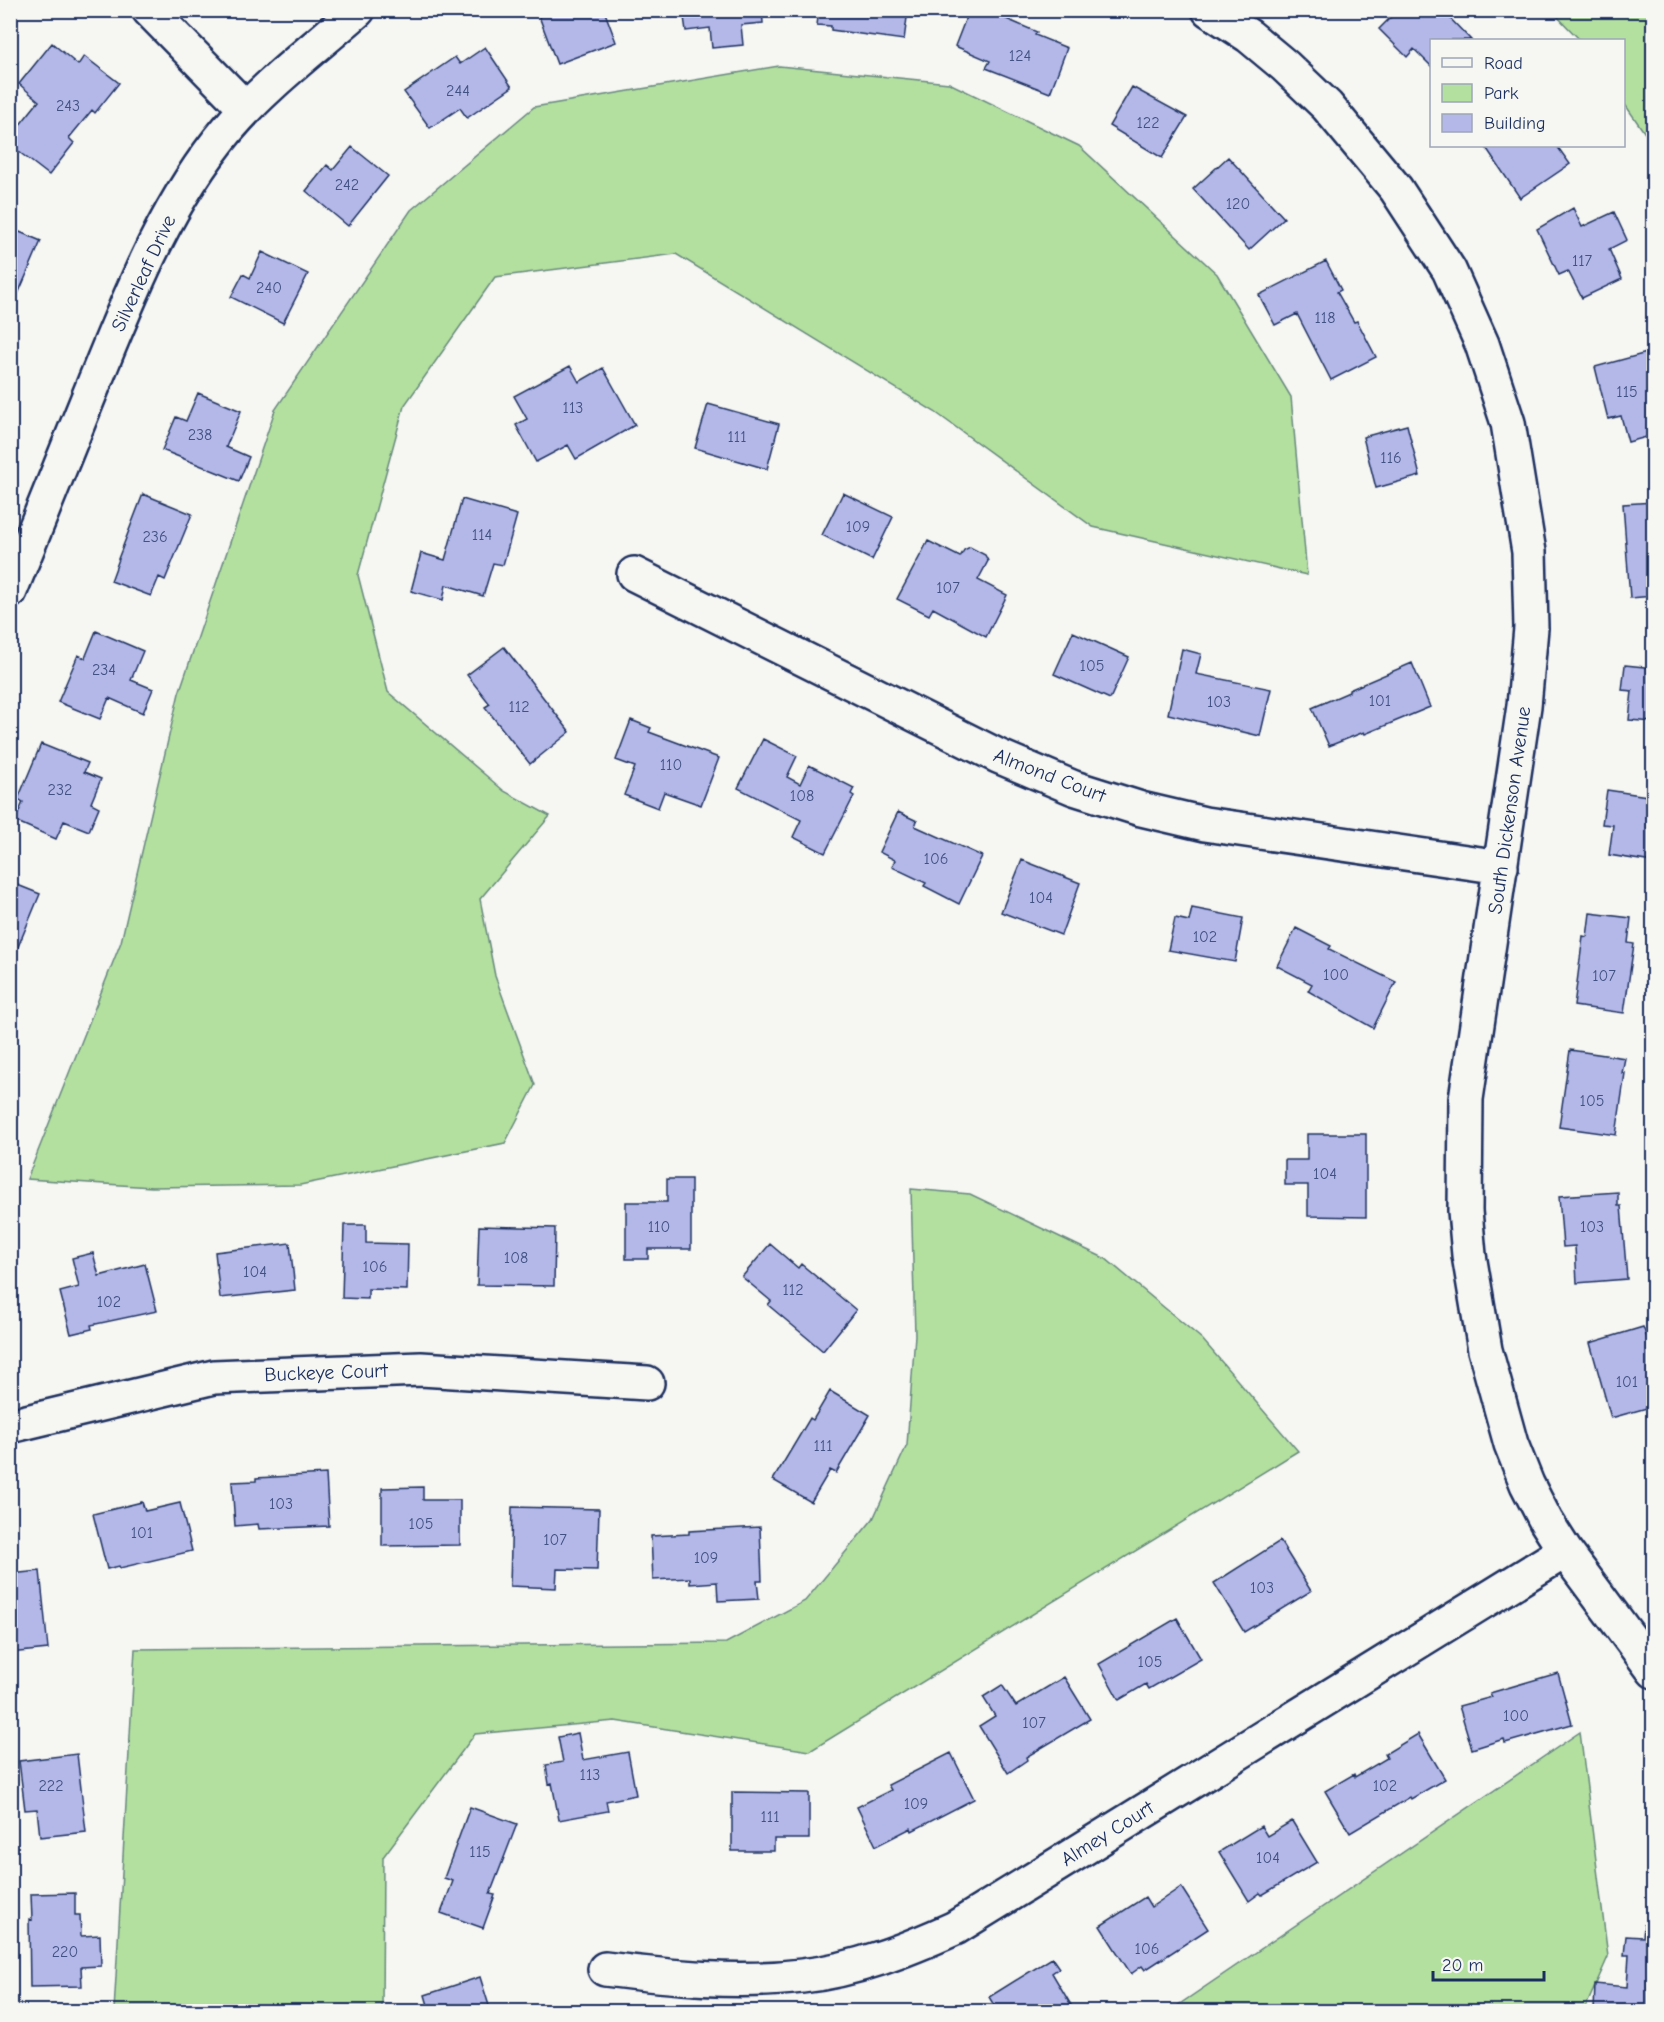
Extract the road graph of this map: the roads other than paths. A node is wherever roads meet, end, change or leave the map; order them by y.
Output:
1 (148, 10) edge
2 (358, 10) edge
3 (1209, 10) edge
4 (246, 109) junction
5 (634, 574) dead end
6 (10, 591) edge
7 (1501, 867) junction
8 (646, 1383) dead end
9 (10, 1426) edge
10 (1565, 1551) junction
11 (1653, 1671) edge
12 (605, 1969) dead end

1 - 4 street
2 - 4 street, Silverleaf Drive
3 - 7 street, South Dickenson Avenue
4 - 6 street, Silverleaf Drive
5 - 7 street, Almond Court
7 - 10 street, South Dickenson Avenue
8 - 9 street, Buckeye Court
10 - 11 street, South Dickenson Avenue
10 - 12 street, Almey Court

